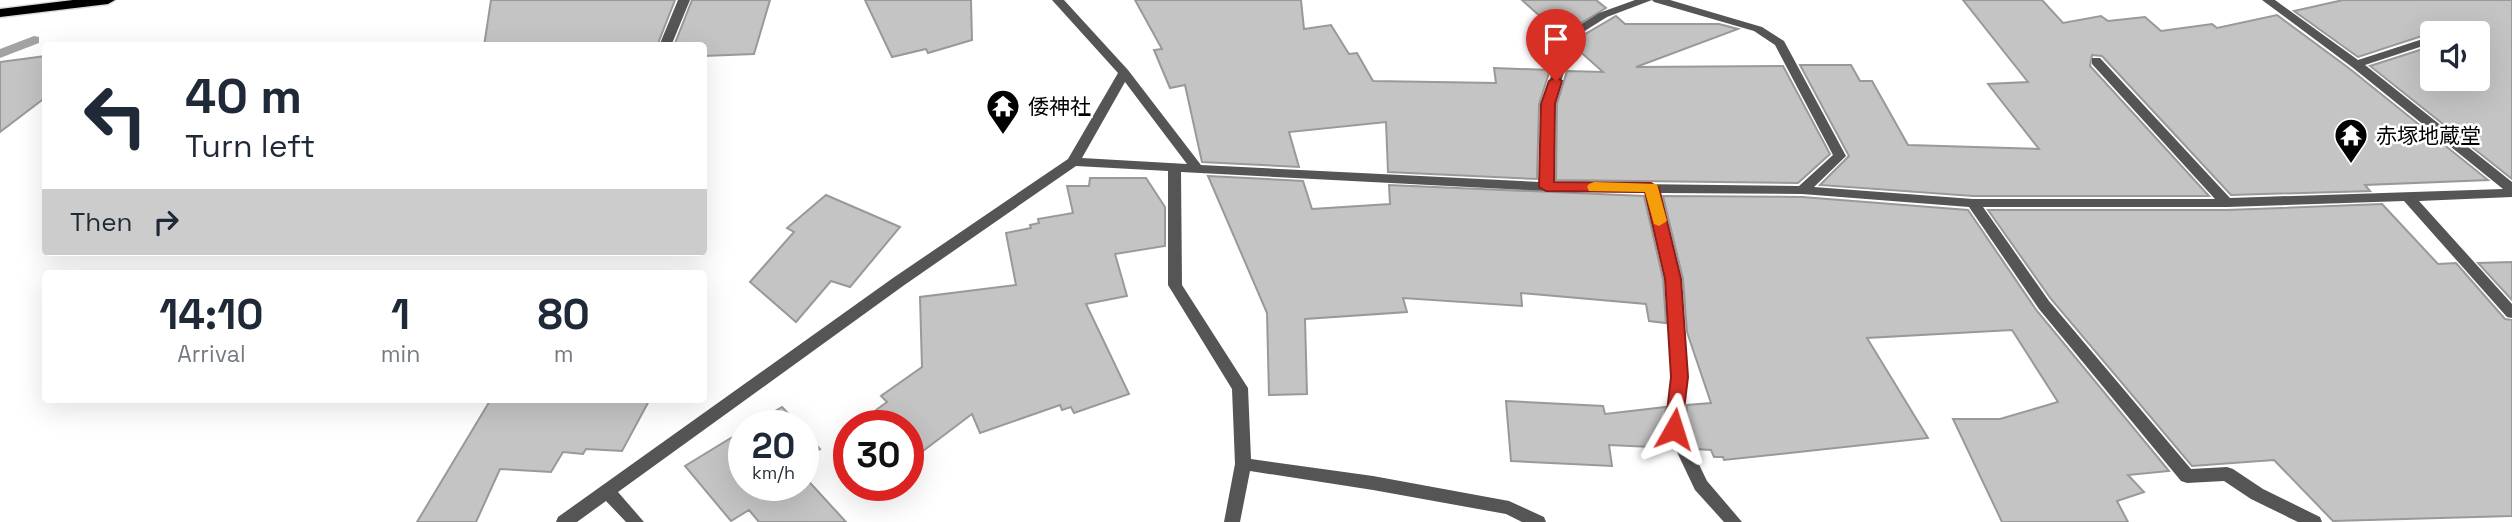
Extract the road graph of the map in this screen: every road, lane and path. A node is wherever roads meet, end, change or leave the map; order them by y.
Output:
1 (108, 0) edge
2 (684, 0) edge
3 (1058, 0) edge
4 (1646, 0) edge
5 (1658, 0) edge
6 (2268, 0) edge
7 (0, 13) edge
8 (667, 42) edge
9 (2420, 43) edge
10 (2096, 61) dead end
11 (2356, 64) junction
12 (1124, 74) junction
13 (1073, 162) junction
14 (1174, 168) junction
15 (1197, 169) junction
16 (1546, 187) junction
17 (1651, 188) junction
18 (1802, 190) junction
19 (2512, 191) edge
20 (2406, 195) junction
21 (1973, 203) junction
22 (2227, 203) junction
23 (2512, 313) edge
24 (1243, 464) junction
25 (607, 491) junction
26 (564, 522) edge
27 (636, 522) edge
28 (1232, 522) edge
29 (1538, 522) edge
30 (1734, 522) edge
31 (2315, 522) edge

1 - 7 main road
2 - 8 street
3 - 12 street
4 - 16 street
5 - 18 street
6 - 11 street
9 - 11 street
10 - 22 street
11 - 19 street
12 - 13 street
12 - 15 street
13 - 14 street
13 - 25 street
14 - 15 street
14 - 24 street
15 - 16 street
16 - 17 street
17 - 18 street
17 - 30 street
18 - 21 street
19 - 20 street
20 - 22 street
20 - 23 street
21 - 22 street
21 - 31 street
24 - 28 street
24 - 29 street
25 - 26 street
25 - 27 street

